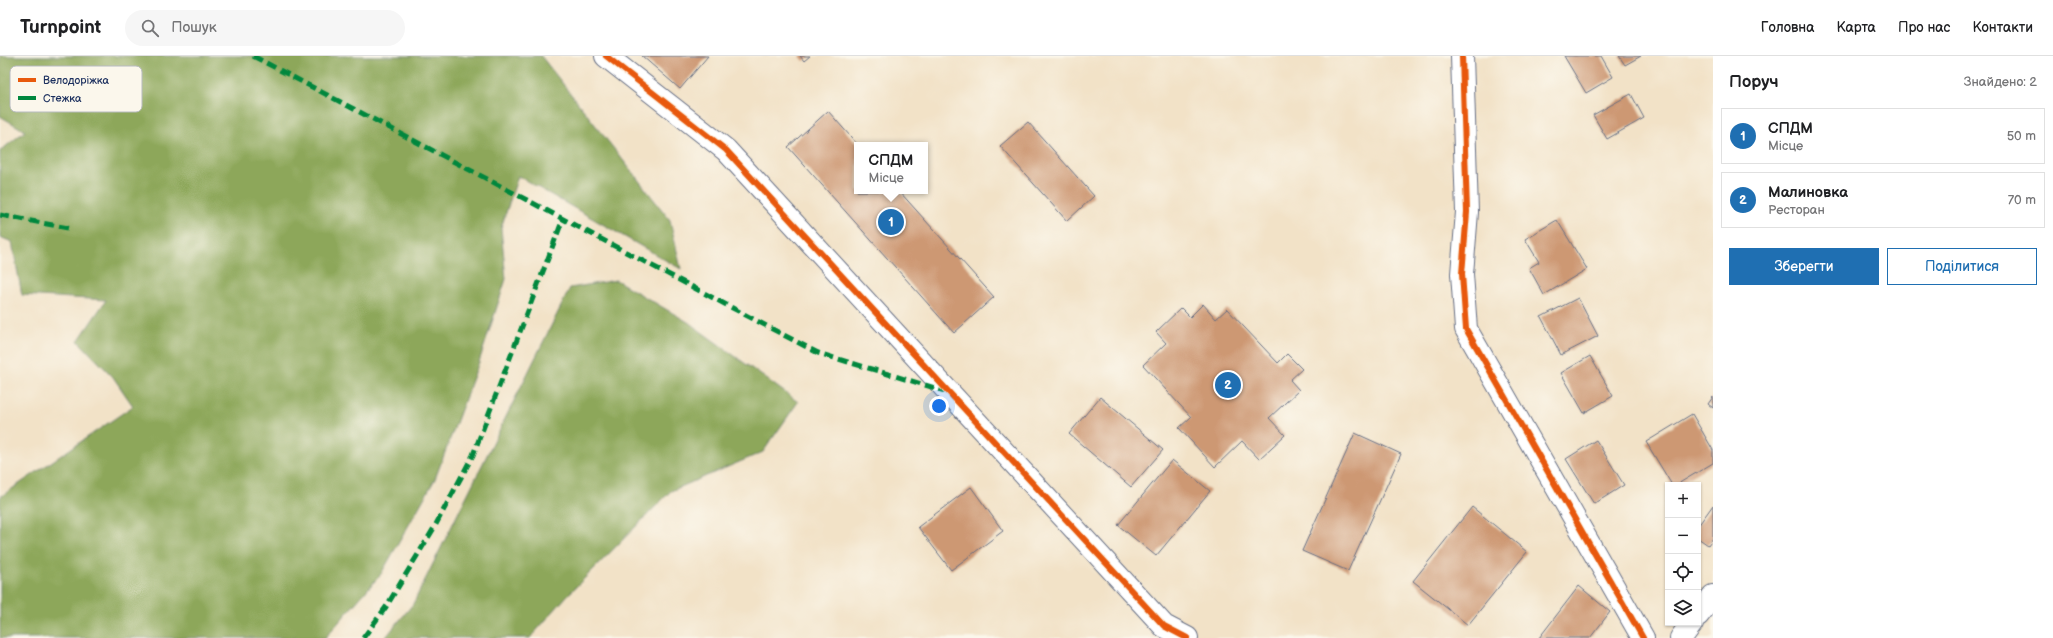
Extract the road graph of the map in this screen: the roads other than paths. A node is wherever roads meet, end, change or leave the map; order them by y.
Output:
1 (606, 56) edge
2 (1462, 56) edge
3 (1713, 596) edge
4 (1701, 611) edge
5 (1690, 626) edge
6 (1187, 638) edge
7 (1643, 638) edge
8 (1681, 638) edge

1 - 6 street
2 - 7 street
3 - 4 street
5 - 8 street

